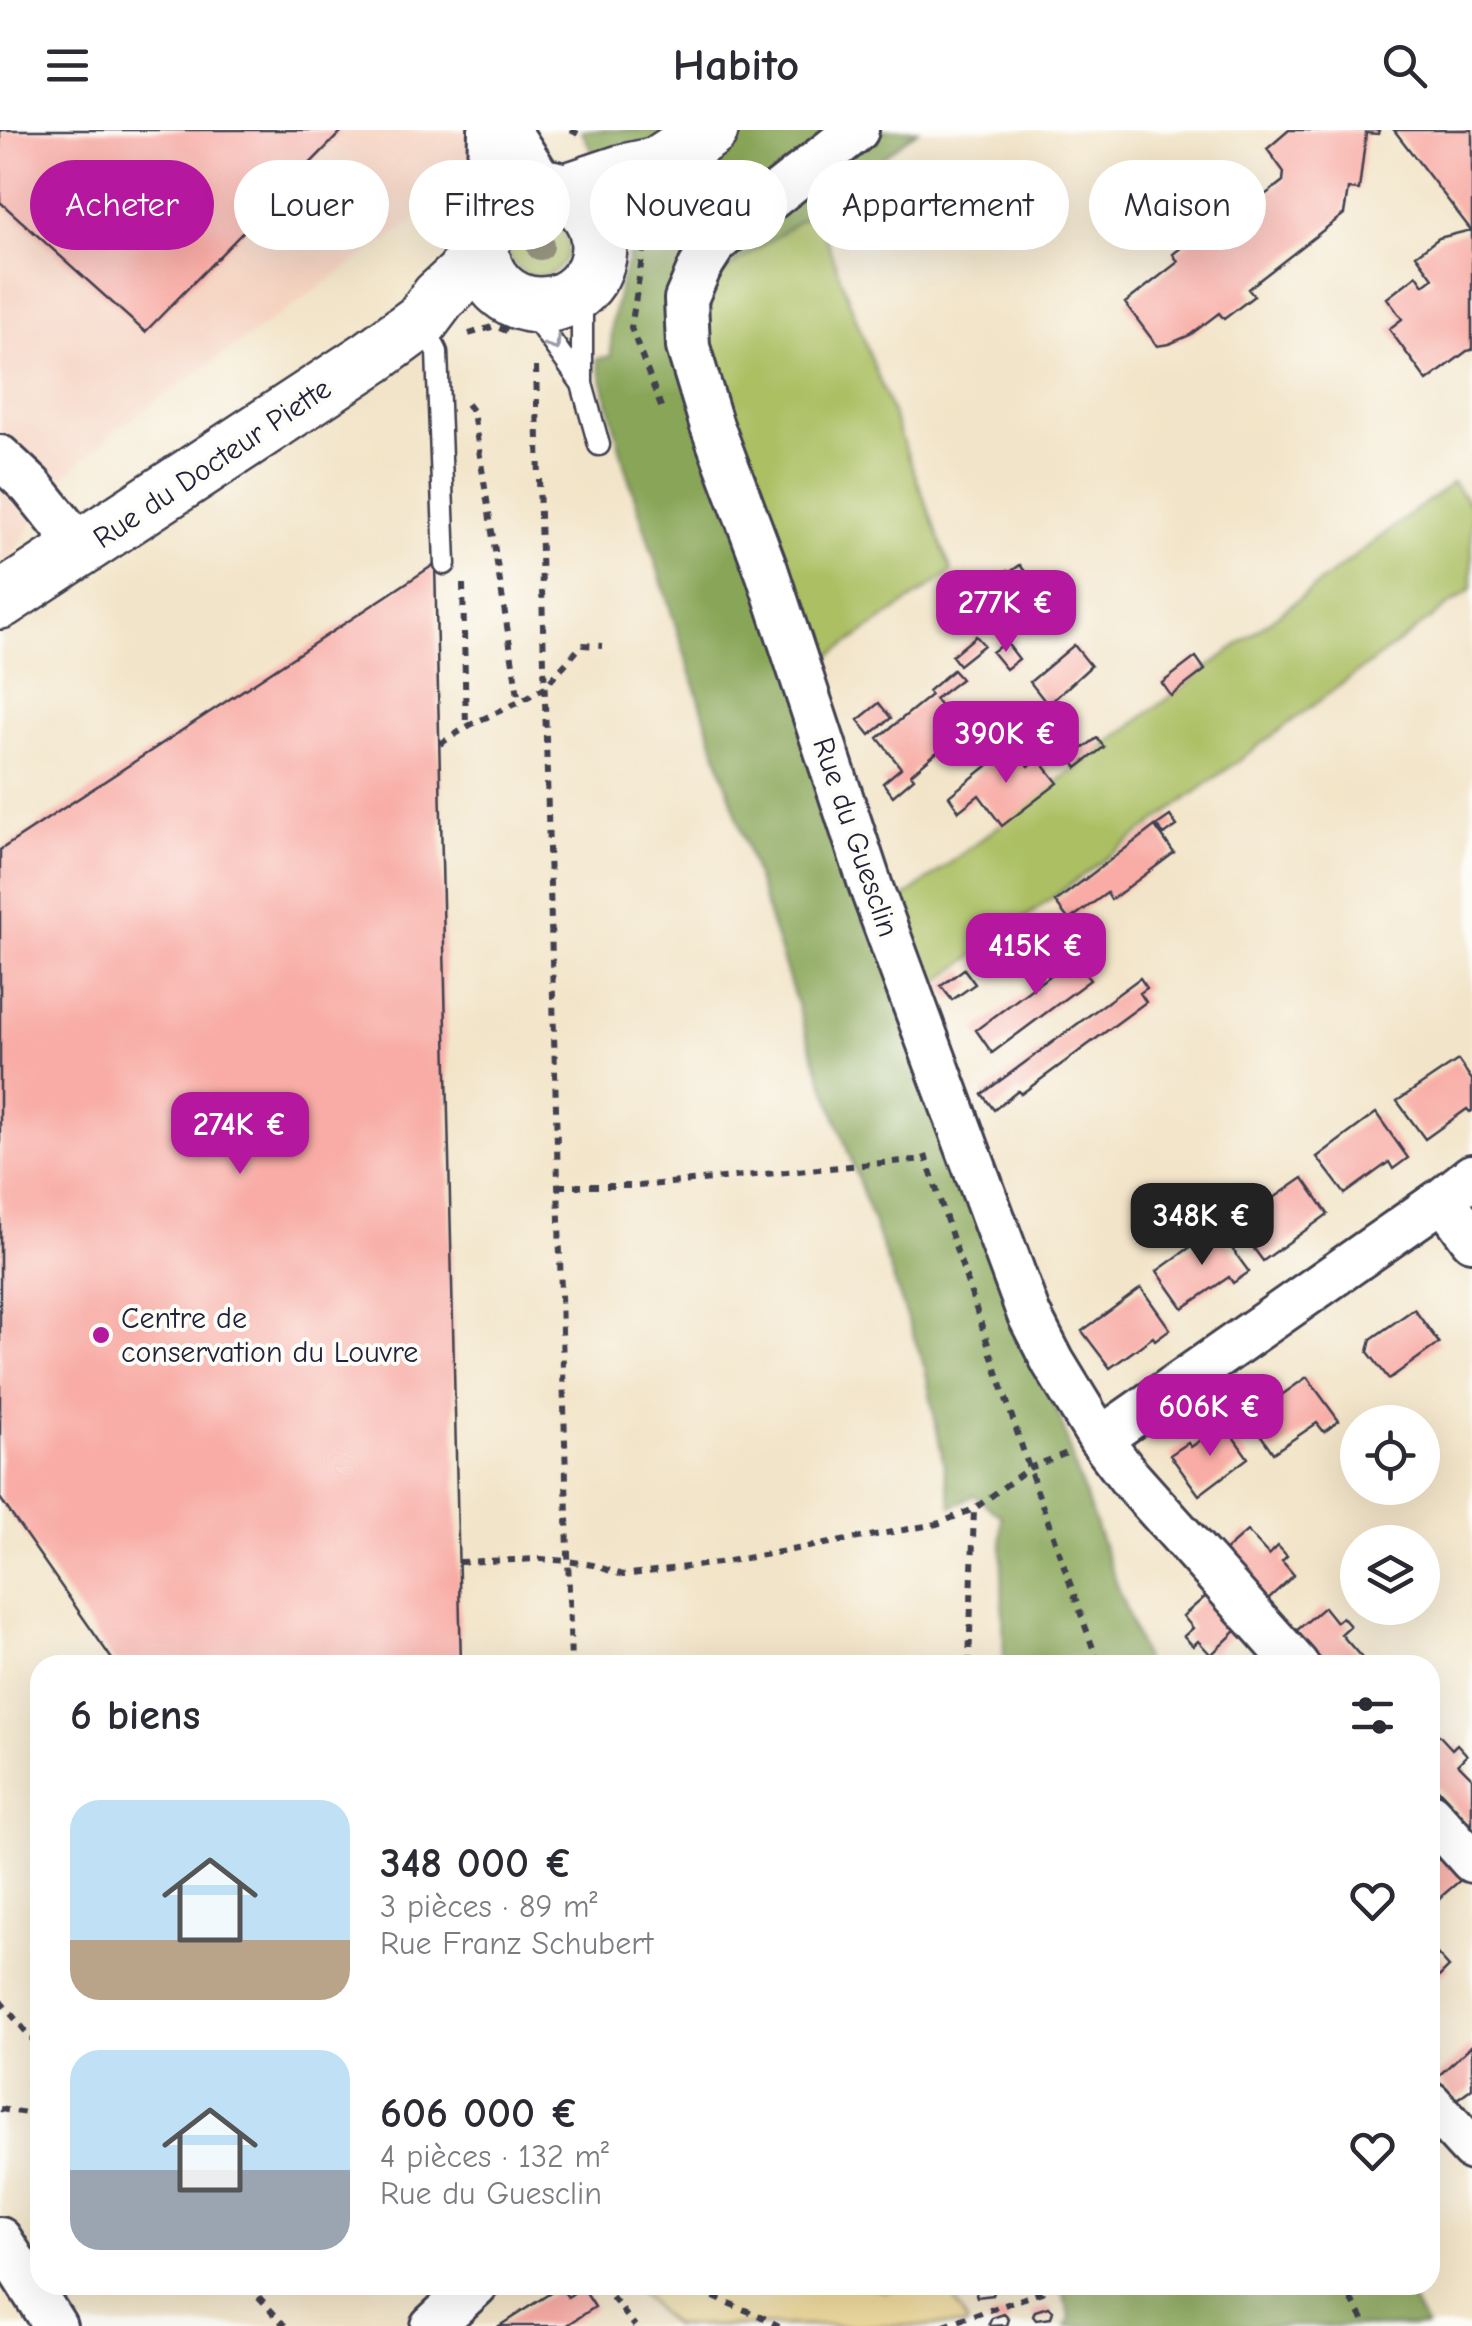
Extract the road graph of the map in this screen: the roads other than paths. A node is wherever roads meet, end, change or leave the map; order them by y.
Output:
1 (490, 130) edge
2 (508, 130) edge
3 (710, 130) edge
4 (857, 130) edge
5 (488, 160) edge
6 (531, 160) edge
7 (681, 160) edge
8 (570, 196) edge
9 (476, 250) edge
10 (486, 250) edge
11 (602, 250) edge
12 (590, 272) junction
13 (421, 321) junction
14 (516, 323) junction
15 (582, 384) junction
16 (600, 445) dead end
17 (0, 457) edge
18 (82, 549) junction
19 (454, 567) road end
20 (0, 601) edge
21 (1458, 1187) edge
22 (1472, 1238) edge
23 (1100, 1439) junction
24 (1287, 1655) edge
25 (1440, 1832) edge
26 (1472, 1861) edge
27 (1440, 2114) edge
28 (1472, 2149) edge
29 (0, 2239) edge
30 (30, 2286) edge
31 (36, 2295) edge
32 (465, 2295) edge
33 (56, 2326) edge
34 (432, 2326) edge

1 - 5 street
2 - 6 street
3 - 7 street
4 - 23 street, Rue du Guesclin
8 - 12 street
9 - 13 street, Rue du Docteur Piette
10 - 14 street
11 - 12 street
12 - 14 street
12 - 15 lane
13 - 14 street, Rue du Docteur Piette
13 - 18 street, Rue du Docteur Piette
13 - 19 lane
14 -> 15 lane
15 - 16 lane
17 - 18 street
18 - 20 street, Rue du Docteur Piette
21 - 22 street
21 - 23 street
23 - 24 street, Rue du Guesclin
25 - 26 street
27 - 28 street
29 - 30 street
31 - 33 street
32 - 34 street

